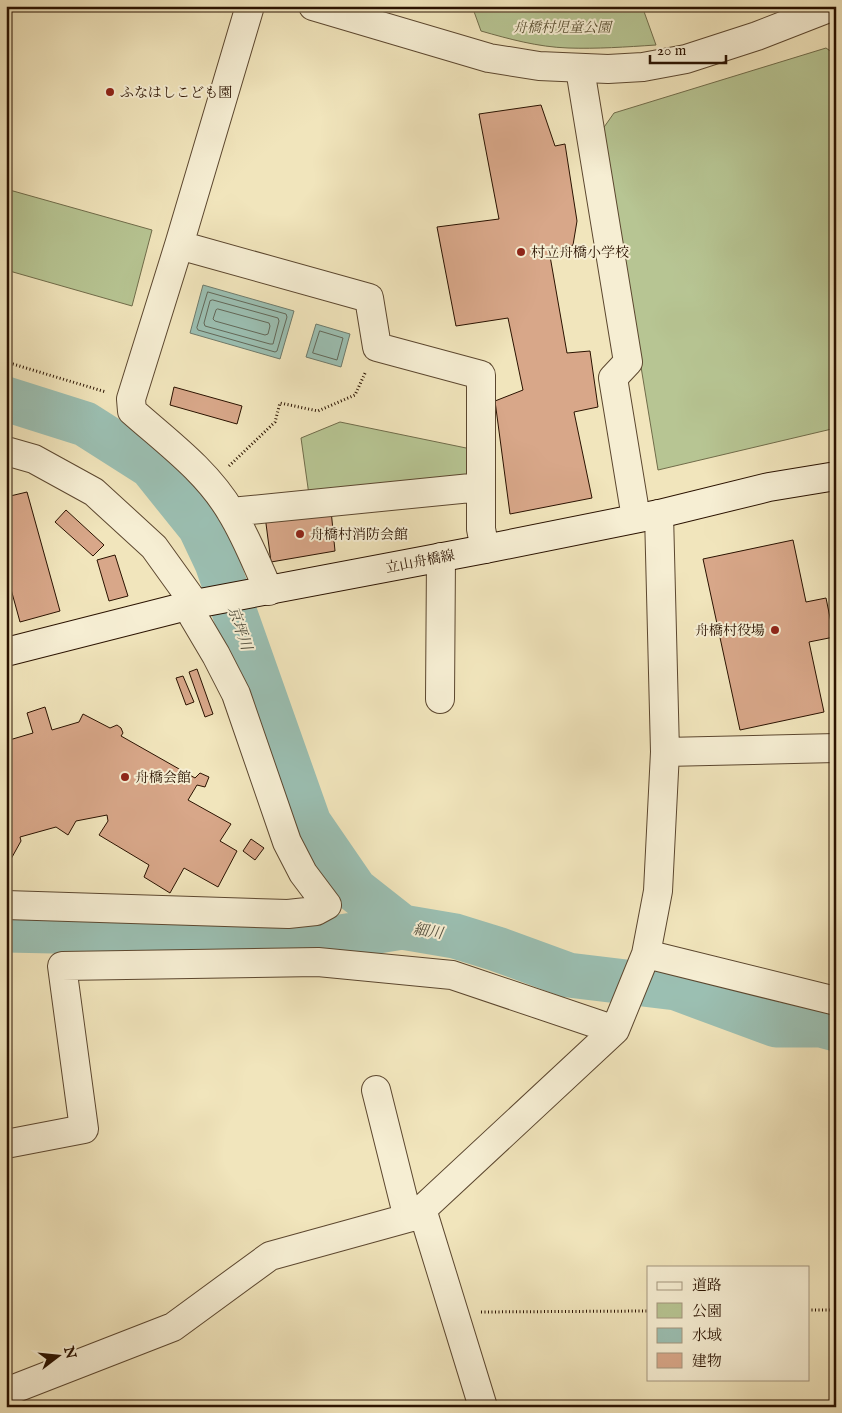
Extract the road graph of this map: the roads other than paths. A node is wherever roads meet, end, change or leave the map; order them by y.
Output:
1 (250, 6) edge
2 (313, 6) edge
3 (834, 6) edge
4 (580, 69) junction
5 (178, 245) junction
6 (6, 451) edge
7 (836, 476) edge
8 (481, 486) junction
9 (231, 512) junction
10 (647, 516) junction
11 (485, 549) junction
12 (428, 559) junction
13 (270, 591) junction
14 (191, 605) junction
15 (6, 652) edge
16 (440, 699) dead end
17 (836, 748) edge
18 (665, 752) junction
19 (6, 905) edge
20 (646, 954) junction
21 (836, 1001) edge
22 (615, 1030) junction
23 (376, 1090) dead end
24 (6, 1144) edge
25 (415, 1213) junction
26 (6, 1392) edge
27 (483, 1407) edge

1 - 5 street
2 - 4 street
3 - 4 street
4 - 10 street
5 - 8 street
5 - 9 street
6 - 14 street
7 - 10 street, 立山舟橋線
8 - 9 street
8 - 11 street
9 - 13 street
10 - 11 street, 立山舟橋線
10 - 18 street
11 - 12 street, 立山舟橋線
12 - 13 street, 立山舟橋線
12 - 16 street
13 - 14 street, 立山舟橋線
14 - 15 street, 立山舟橋線
14 - 19 street
17 - 18 street
18 - 20 street
20 - 21 street
20 - 22 street
22 - 24 street
22 - 25 street
23 - 25 street
25 - 26 street
25 - 27 street

